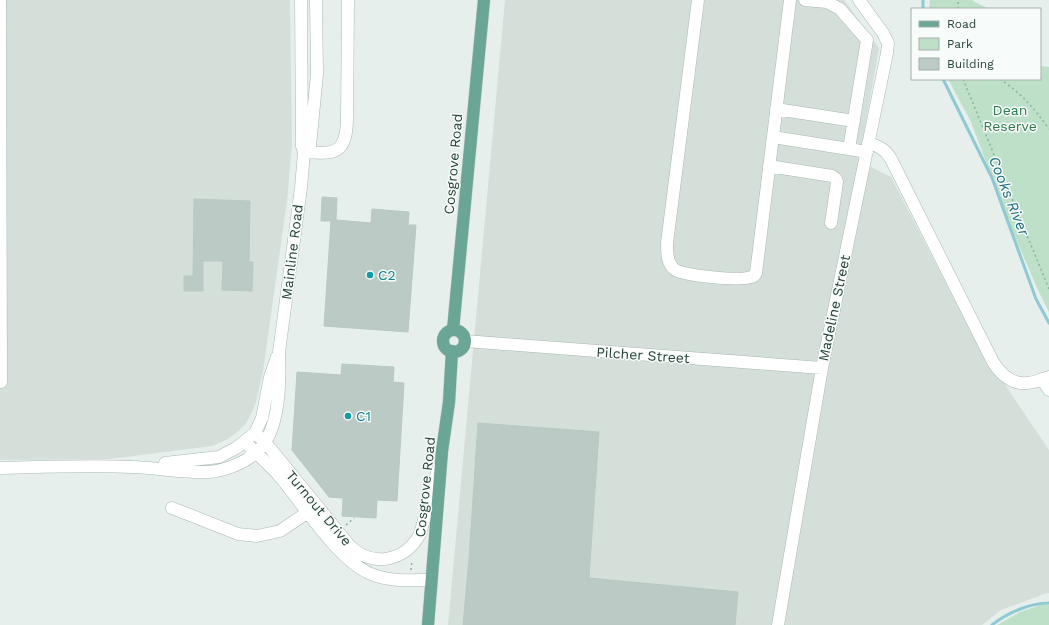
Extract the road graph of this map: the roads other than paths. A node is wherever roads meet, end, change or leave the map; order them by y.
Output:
1 (0, 0) edge
2 (301, 0) edge
3 (316, 0) edge
4 (348, 0) edge
5 (484, 0) edge
6 (698, 0) edge
7 (790, 0) edge
8 (805, 0) edge
9 (859, 0) edge
10 (776, 109) junction
11 (854, 121) junction
12 (773, 137) junction
13 (867, 148) junction
14 (849, 149) junction
15 (304, 152) junction
16 (769, 166) junction
17 (831, 223) dead end
18 (453, 330) junction
19 (465, 341) junction
20 (452, 351) junction
21 (279, 352) junction
22 (822, 368) junction
23 (1045, 378) edge
24 (0, 382) edge
25 (1049, 390) edge
26 (255, 433) junction
27 (245, 442) junction
28 (265, 442) junction
29 (442, 451) junction
30 (255, 452) junction
31 (132, 467) junction
32 (0, 468) edge
33 (172, 508) dead end
34 (312, 509) junction
35 (431, 580) junction
36 (428, 625) edge
37 (778, 625) edge

1 - 24 street
2 - 15 street, Mainline Road
3 - 15 street, Mainline Road
4 - 15 street
5 - 18 main road, Cosgrove Road
6 - 16 street
7 - 10 street
8 - 11 street
9 - 13 street, Madeline Street
10 - 11 street
10 - 12 street
11 - 14 street
12 - 14 street
12 - 16 street
13 - 14 street
13 - 22 street, Madeline Street
13 - 23 street
15 - 21 street, Mainline Road
16 - 17 street
18 - 19 main road
18 - 20 main road
19 - 20 main road
19 - 22 street, Pilcher Street
20 - 29 main road, Cosgrove Road
21 - 26 street, Mainline Road
21 - 28 street, Mainline Road
22 - 37 street, Madeline Street
23 - 25 street
26 - 27 street, Mainline Road
26 - 28 street, Turnout Drive
27 - 30 street, Turnout Drive
27 - 31 street, Mainline Road
28 - 30 street, Mainline Road
28 - 34 street, Turnout Drive
29 - 34 street, Turnout Drive
29 - 35 main road, Cosgrove Road
30 - 31 street, Mainline Road
30 - 34 street, Turnout Drive
31 - 32 street, Mainline Road
33 - 34 street
34 - 35 street, Turnout Drive
35 - 36 main road, Cosgrove Road

